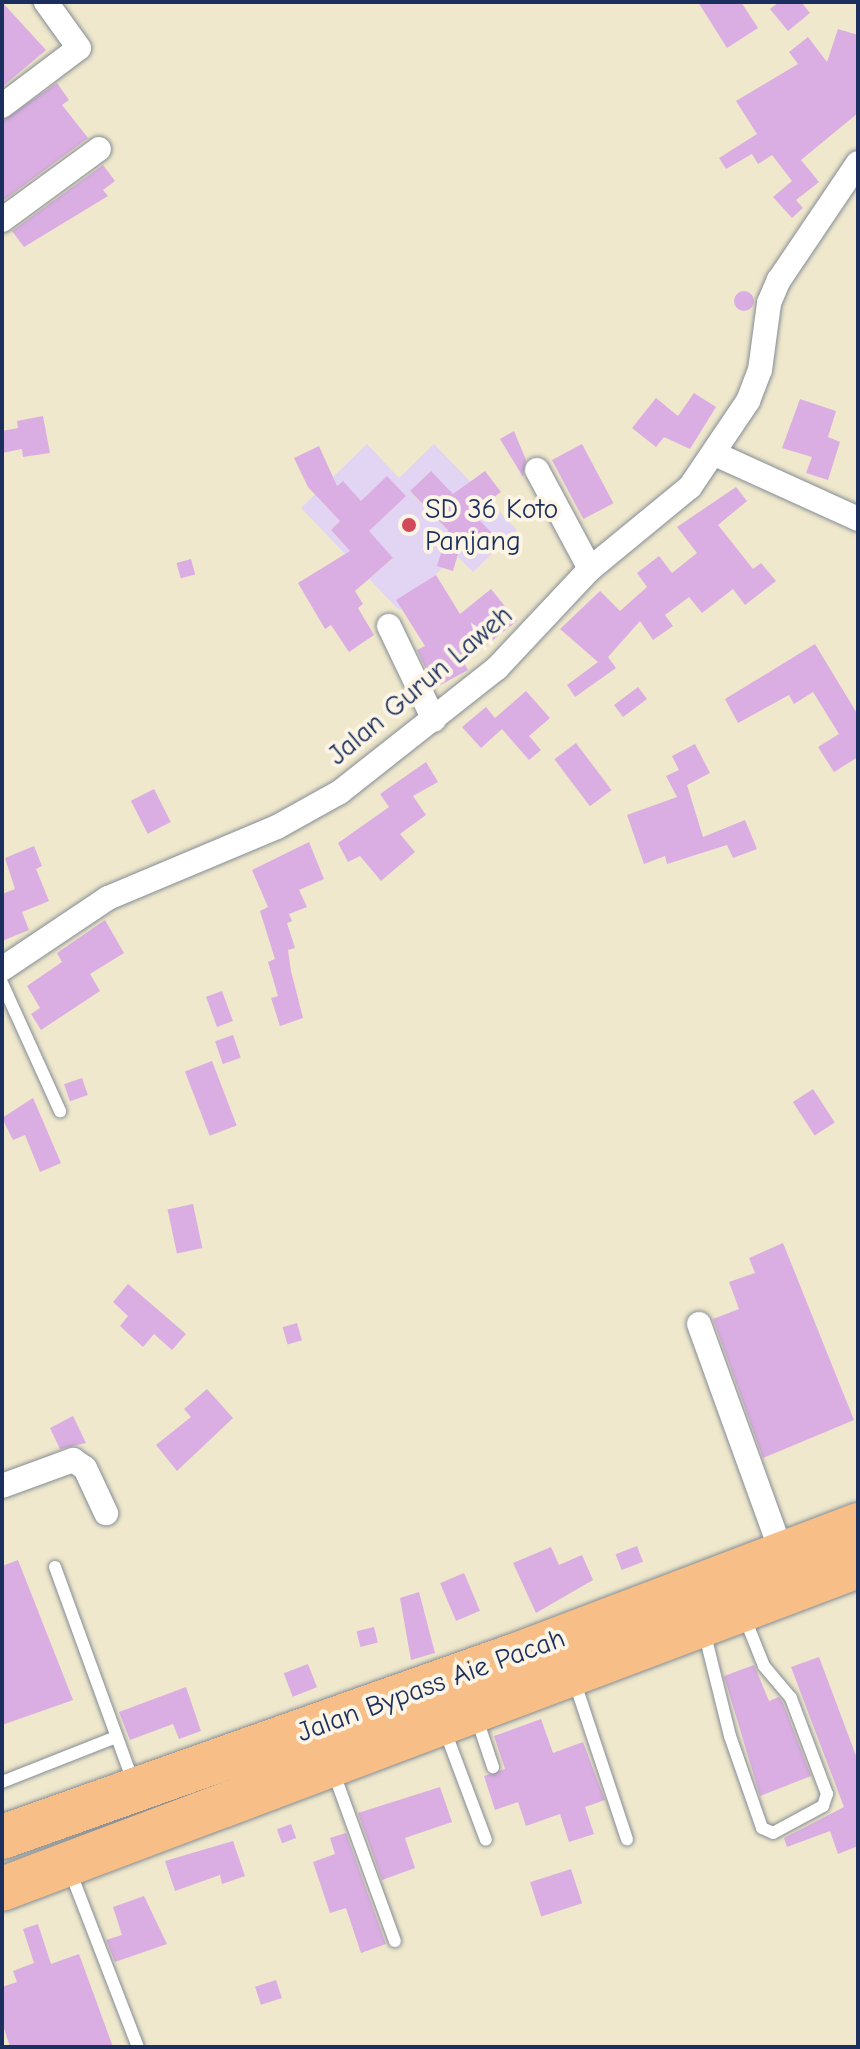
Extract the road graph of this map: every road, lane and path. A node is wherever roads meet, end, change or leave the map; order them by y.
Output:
1 (46, 2) edge
2 (2, 106) edge
3 (99, 149) dead end
4 (858, 163) edge
5 (849, 196) edge
6 (2, 220) edge
7 (715, 454) junction
8 (537, 470) dead end
9 (858, 519) edge
10 (590, 569) junction
11 (389, 626) dead end
12 (434, 720) junction
13 (2, 969) edge
14 (2, 983) edge
15 (60, 1111) dead end
16 (699, 1324) dead end
17 (2, 1486) edge
18 (106, 1513) dead end
19 (858, 1525) edge
20 (782, 1553) junction
21 (858, 1566) edge
22 (55, 1567) dead end
23 (707, 1609) junction
24 (572, 1673) junction
25 (457, 1715) junction
26 (116, 1737) junction
27 (331, 1765) junction
28 (493, 1767) dead end
29 (2, 1782) edge
30 (137, 1791) junction
31 (2, 1837) edge
32 (627, 1839) dead end
33 (486, 1840) dead end
34 (67, 1865) junction
35 (2, 1889) edge
36 (395, 1941) dead end
37 (138, 2047) edge

1 - 2 street
3 - 6 street
4 - 5 street, Jalan Gurun Laweh
5 - 7 street, Jalan Gurun Laweh
7 - 9 street
7 - 10 street, Jalan Gurun Laweh
8 - 10 street
10 - 12 street, Jalan Gurun Laweh
11 - 12 street
12 - 13 street, Jalan Gurun Laweh
14 - 15 lane
16 - 20 street
17 - 18 street
19 - 20 highway, Jalan Bypass Aie Pacah
20 - 23 highway, Jalan Bypass Aie Pacah
21 - 23 highway
22 - 26 lane
23 - 23 lane
23 - 24 highway
23 - 30 highway, Jalan Bypass Aie Pacah
24 - 25 highway
24 - 32 lane
25 - 27 highway
25 - 28 lane
25 - 33 lane
26 - 29 lane
26 - 30 lane
27 - 34 highway
27 - 36 lane
30 - 31 highway, Jalan Bypass Aie Pacah
34 - 35 highway
34 - 37 lane

